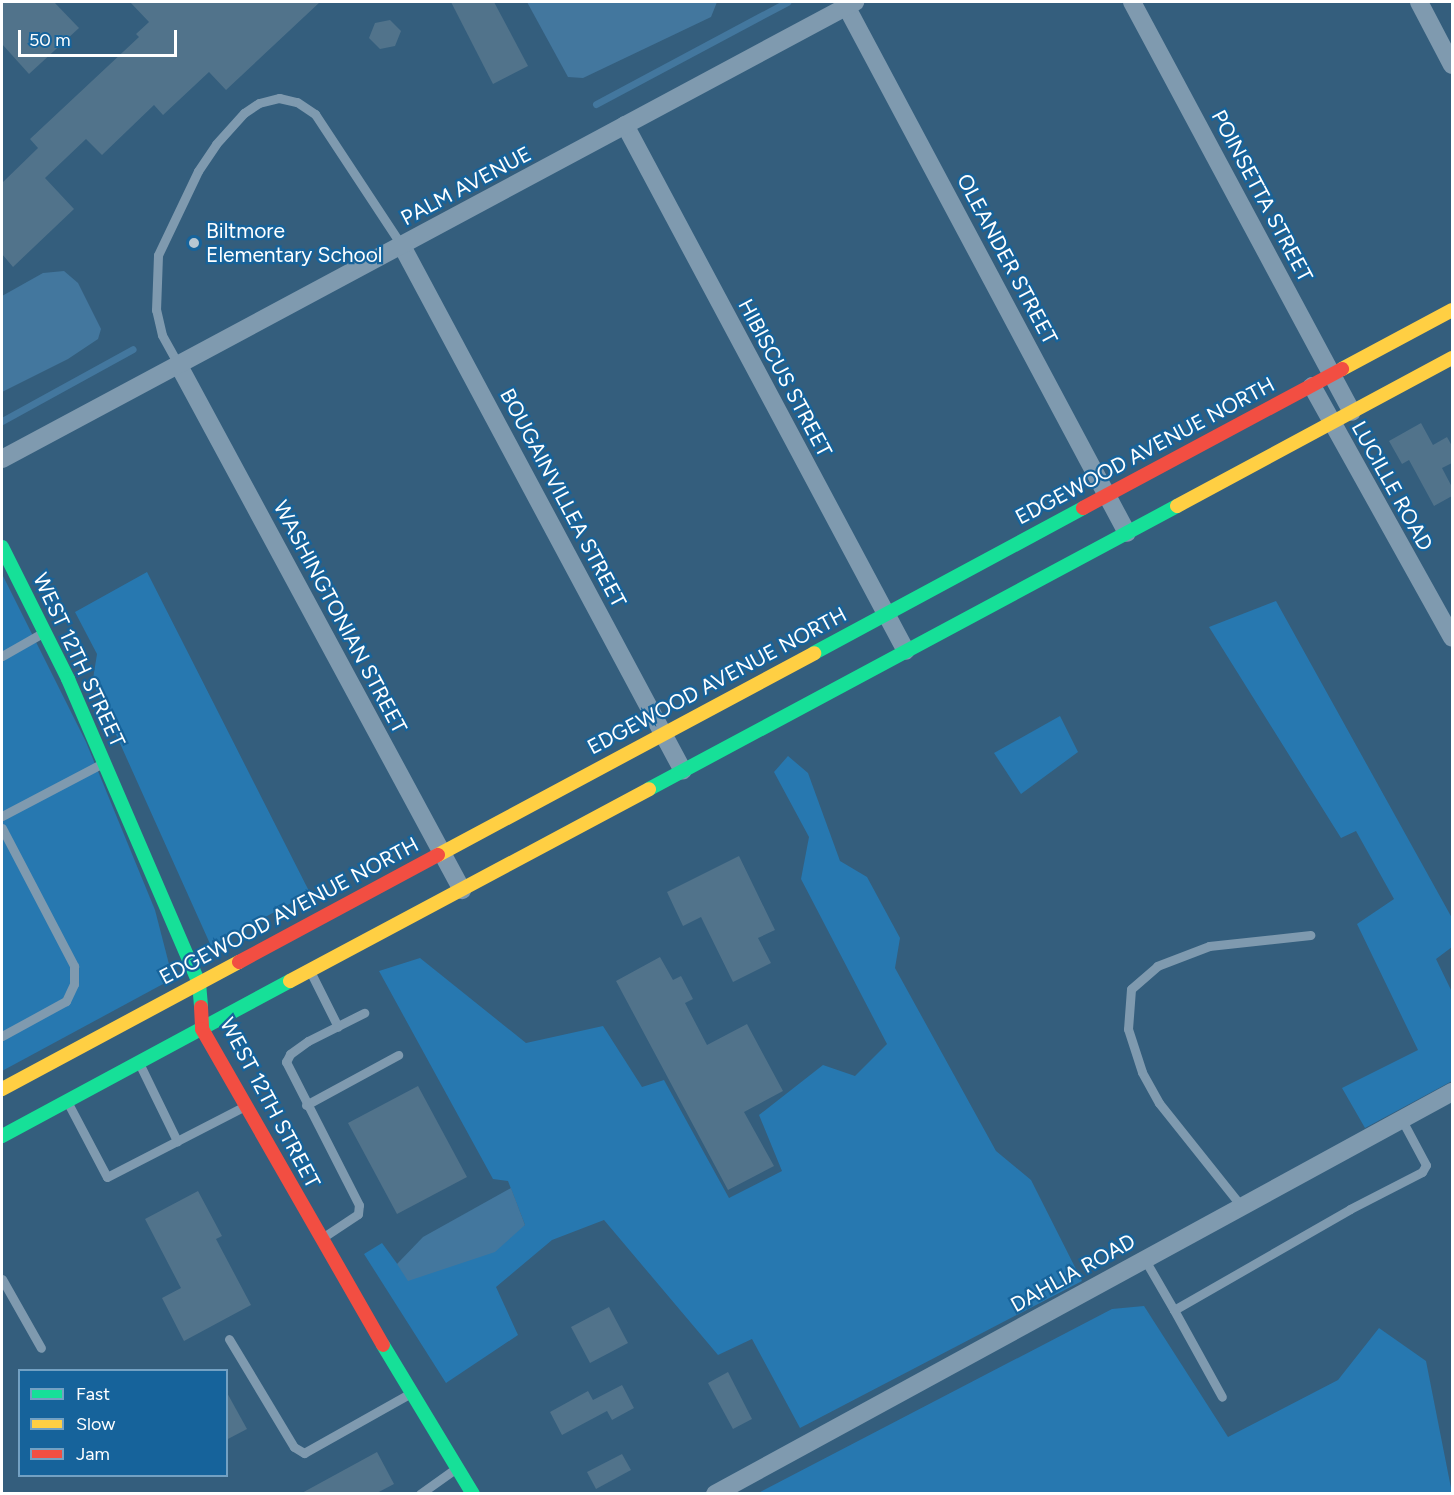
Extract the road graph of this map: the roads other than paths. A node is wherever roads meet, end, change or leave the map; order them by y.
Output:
1 (1132, 2) edge
2 (1419, 2) edge
3 (851, 4) edge
4 (1452, 65) edge
5 (625, 125) junction
6 (402, 246) junction
7 (1452, 310) edge
8 (1452, 358) edge
9 (178, 364) junction
10 (1332, 375) junction
11 (1312, 386) junction
12 (1352, 412) junction
13 (1332, 423) junction
14 (2, 459) edge
15 (1108, 495) junction
16 (1127, 533) junction
17 (2, 547) edge
18 (886, 614) junction
19 (46, 632) junction
20 (1452, 639) edge
21 (906, 651) junction
22 (2, 656) edge
23 (664, 734) junction
24 (104, 762) junction
25 (683, 771) junction
26 (2, 816) edge
27 (2, 828) edge
28 (442, 853) junction
29 (462, 890) junction
30 (1310, 935) dead end
31 (310, 972) junction
32 (198, 983) junction
33 (364, 1013) dead end
34 (338, 1027) junction
35 (202, 1029) junction
36 (2, 1036) edge
37 (398, 1055) dead end
38 (139, 1063) junction
39 (2, 1089) edge
40 (1452, 1092) edge
41 (67, 1101) junction
42 (245, 1105) junction
43 (306, 1105) junction
44 (1402, 1120) junction
45 (2, 1136) edge
46 (177, 1141) junction
47 (1242, 1207) junction
48 (320, 1239) junction
49 (1145, 1260) junction
50 (2, 1279) edge
51 (1174, 1310) junction
52 (229, 1339) dead end
53 (41, 1348) dead end
54 (411, 1393) junction
55 (1222, 1397) dead end
56 (457, 1467) junction
57 (420, 1494) edge
58 (474, 1494) edge
59 (715, 1494) edge

1 - 10 street, POINSETTA STREET
2 - 4 street
3 - 5 street, PALM AVENUE
3 - 15 street, OLEANDER STREET
5 - 6 street, PALM AVENUE
5 - 18 street, HIBISCUS STREET
6 - 9 street, PALM AVENUE
6 - 9 lane
6 - 23 street, BOUGAINVILLEA STREET
7 - 10 main road, EDGEWOOD AVENUE NORTH
8 - 12 main road
9 - 14 street, PALM AVENUE
9 - 28 street, WASHINGTONIAN STREET
10 - 11 main road, EDGEWOOD AVENUE NORTH
10 - 12 street, POINSETTA STREET
11 - 13 street, LUCILLE ROAD
11 - 15 main road, EDGEWOOD AVENUE NORTH
12 - 13 main road
13 - 16 main road
13 - 20 street, LUCILLE ROAD
15 - 16 street, OLEANDER STREET
15 - 18 main road, EDGEWOOD AVENUE NORTH
16 - 21 main road
17 - 19 main road, WEST 12TH STREET
18 - 21 street, HIBISCUS STREET
18 - 23 main road, EDGEWOOD AVENUE NORTH
19 - 22 lane
19 - 24 main road, WEST 12TH STREET
21 - 25 main road
23 - 25 street, BOUGAINVILLEA STREET
23 - 28 main road, EDGEWOOD AVENUE NORTH
24 - 26 lane
24 - 32 main road, WEST 12TH STREET
25 - 29 main road
27 - 36 lane
28 - 29 street, WASHINGTONIAN STREET
28 - 32 main road, EDGEWOOD AVENUE NORTH
29 - 31 main road
30 - 47 lane
31 - 34 lane
31 - 35 main road
32 - 35 main road, WEST 12TH STREET
32 - 39 main road, EDGEWOOD AVENUE NORTH
33 - 34 lane
34 - 43 lane
35 - 38 main road
35 - 42 main road, WEST 12TH STREET
37 - 43 lane
38 - 41 main road
38 - 46 lane
40 - 44 street, DAHLIA ROAD
41 - 45 main road
41 - 46 lane
42 - 46 lane
42 - 48 main road, WEST 12TH STREET
43 - 48 lane
44 - 47 street, DAHLIA ROAD
44 - 51 lane
47 - 49 street, DAHLIA ROAD
48 - 54 main road, WEST 12TH STREET
49 - 51 lane
49 - 59 street, DAHLIA ROAD
50 - 53 lane
51 - 55 lane
52 - 54 lane
54 - 56 main road, WEST 12TH STREET
56 - 57 lane
56 - 58 main road, WEST 12TH STREET

